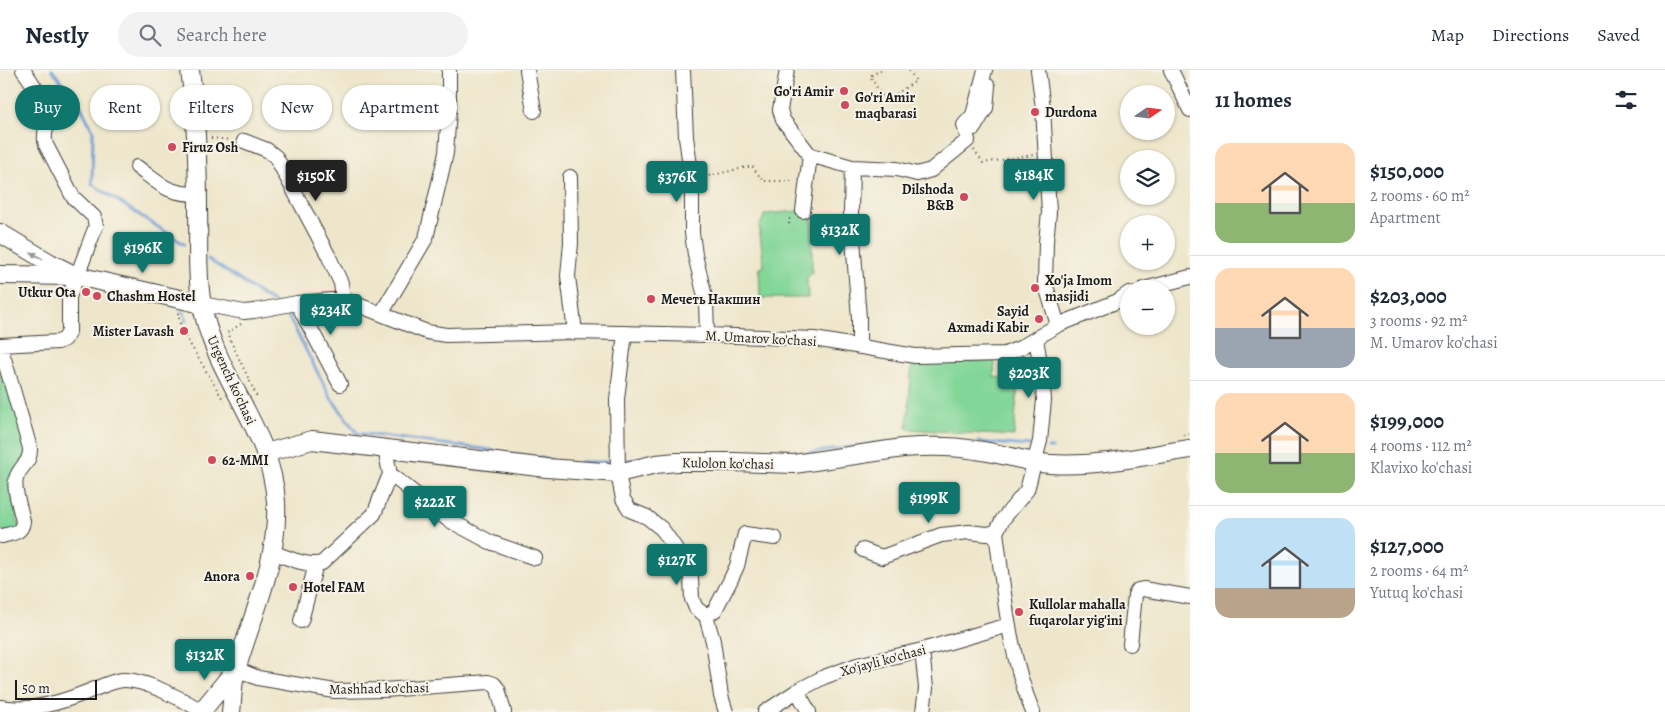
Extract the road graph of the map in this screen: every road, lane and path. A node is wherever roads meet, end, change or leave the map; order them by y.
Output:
1 (23, 70) edge
2 (190, 70) edge
3 (448, 70) edge
4 (527, 70) edge
5 (683, 70) edge
6 (787, 70) edge
7 (881, 70) edge
8 (909, 70) edge
9 (985, 70) edge
10 (1038, 70) edge
11 (1172, 70) edge
12 (988, 85) dead end
13 (1190, 110) edge
14 (534, 111) dead end
15 (196, 137) junction
16 (968, 140) junction
17 (244, 141) joint
18 (1046, 153) junction
19 (810, 154) junction
20 (852, 166) junction
21 (137, 167) dead end
22 (570, 177) dead end
23 (692, 180) junction
24 (807, 180) junction
25 (198, 194) junction
26 (803, 211) dead end
27 (0, 233) edge
28 (0, 275) edge
29 (77, 276) junction
30 (1190, 277) edge
31 (1175, 281) edge
32 (1120, 299) edge
33 (343, 300) junction
34 (202, 304) junction
35 (284, 305) junction
36 (178, 310) dead end
37 (382, 314) junction
38 (1058, 325) junction
39 (575, 332) junction
40 (625, 333) junction
41 (707, 335) junction
42 (1036, 339) junction
43 (0, 345) edge
44 (859, 347) junction
45 (340, 384) dead end
46 (225, 404) dead end
47 (385, 449) junction
48 (1190, 449) edge
49 (266, 453) junction
50 (1035, 462) junction
51 (618, 466) junction
52 (390, 474) junction
53 (996, 532) junction
54 (2, 536) dead end
55 (775, 538) dead end
56 (863, 550) dead end
57 (271, 552) junction
58 (535, 558) dead end
59 (316, 564) junction
60 (1190, 597) edge
61 (706, 616) junction
62 (301, 621) dead end
63 (1009, 625) junction
64 (1130, 644) dead end
65 (922, 650) junction
66 (236, 669) junction
67 (798, 691) junction
68 (0, 707) edge
69 (202, 712) edge
70 (222, 712) edge
71 (231, 712) edge
72 (504, 712) edge
73 (726, 712) edge
74 (765, 712) edge
75 (809, 712) edge
76 (923, 712) edge
77 (1032, 712) edge

1 - 29 street
2 - 15 main road, Urgench ko'chasi
3 - 37 street
4 - 14 street
5 - 23 street
6 - 19 street
7 - 8 path
9 - 16 street
10 - 18 street
11 - 13 street
12 - 16 street
15 - 17 path
15 - 25 main road, Urgench ko'chasi
16 - 18 path
16 - 20 street
17 - 33 street
18 - 38 street
19 - 20 street
19 - 24 street
20 - 44 street
21 - 25 street
22 - 39 street
23 - 24 path
23 - 41 street
24 - 26 street
25 - 34 main road, Urgench ko'chasi
29 -> 27 main road
28 - 29 main road
29 - 34 main road
29 - 43 street
30 - 31 street
32 - 38 street, M. Umarov ko'chasi
33 - 35 street
33 - 37 street, M. Umarov ko'chasi
34 - 35 street
34 - 49 main road, Urgench ko'chasi
35 - 45 street
36 - 46 path
37 - 39 street, M. Umarov ko'chasi
38 - 42 street, M. Umarov ko'chasi
39 - 40 street, M. Umarov ko'chasi
40 - 41 street, M. Umarov ko'chasi
40 - 51 street
41 - 44 street, M. Umarov ko'chasi
42 - 44 street, M. Umarov ko'chasi
42 - 50 street
43 - 54 street
47 - 49 main road, Kulolon ko'chasi
47 - 51 main road, Kulolon ko'chasi
47 - 52 street
48 - 50 main road, Kulolon ko'chasi
49 - 57 main road, Urgench ko'chasi
50 - 51 main road, Kulolon ko'chasi
50 - 53 street
51 - 61 street
52 - 58 street
52 - 59 street
53 - 56 street
53 - 63 street
55 - 61 street
57 - 59 street
57 - 66 main road, Urgench ko'chasi
59 - 62 street
60 - 64 street
61 - 73 street
63 - 65 street, Xo'jayli ko'chasi
63 - 77 street
65 - 67 street, Xo'jayli ko'chasi
65 - 76 street
66 - 69 main road
66 - 71 main road
66 - 72 street, Mashhad ko'chasi
67 - 74 street, Xo'jayli ko'chasi
67 - 75 street
68 - 69 street
69 - 70 main road

